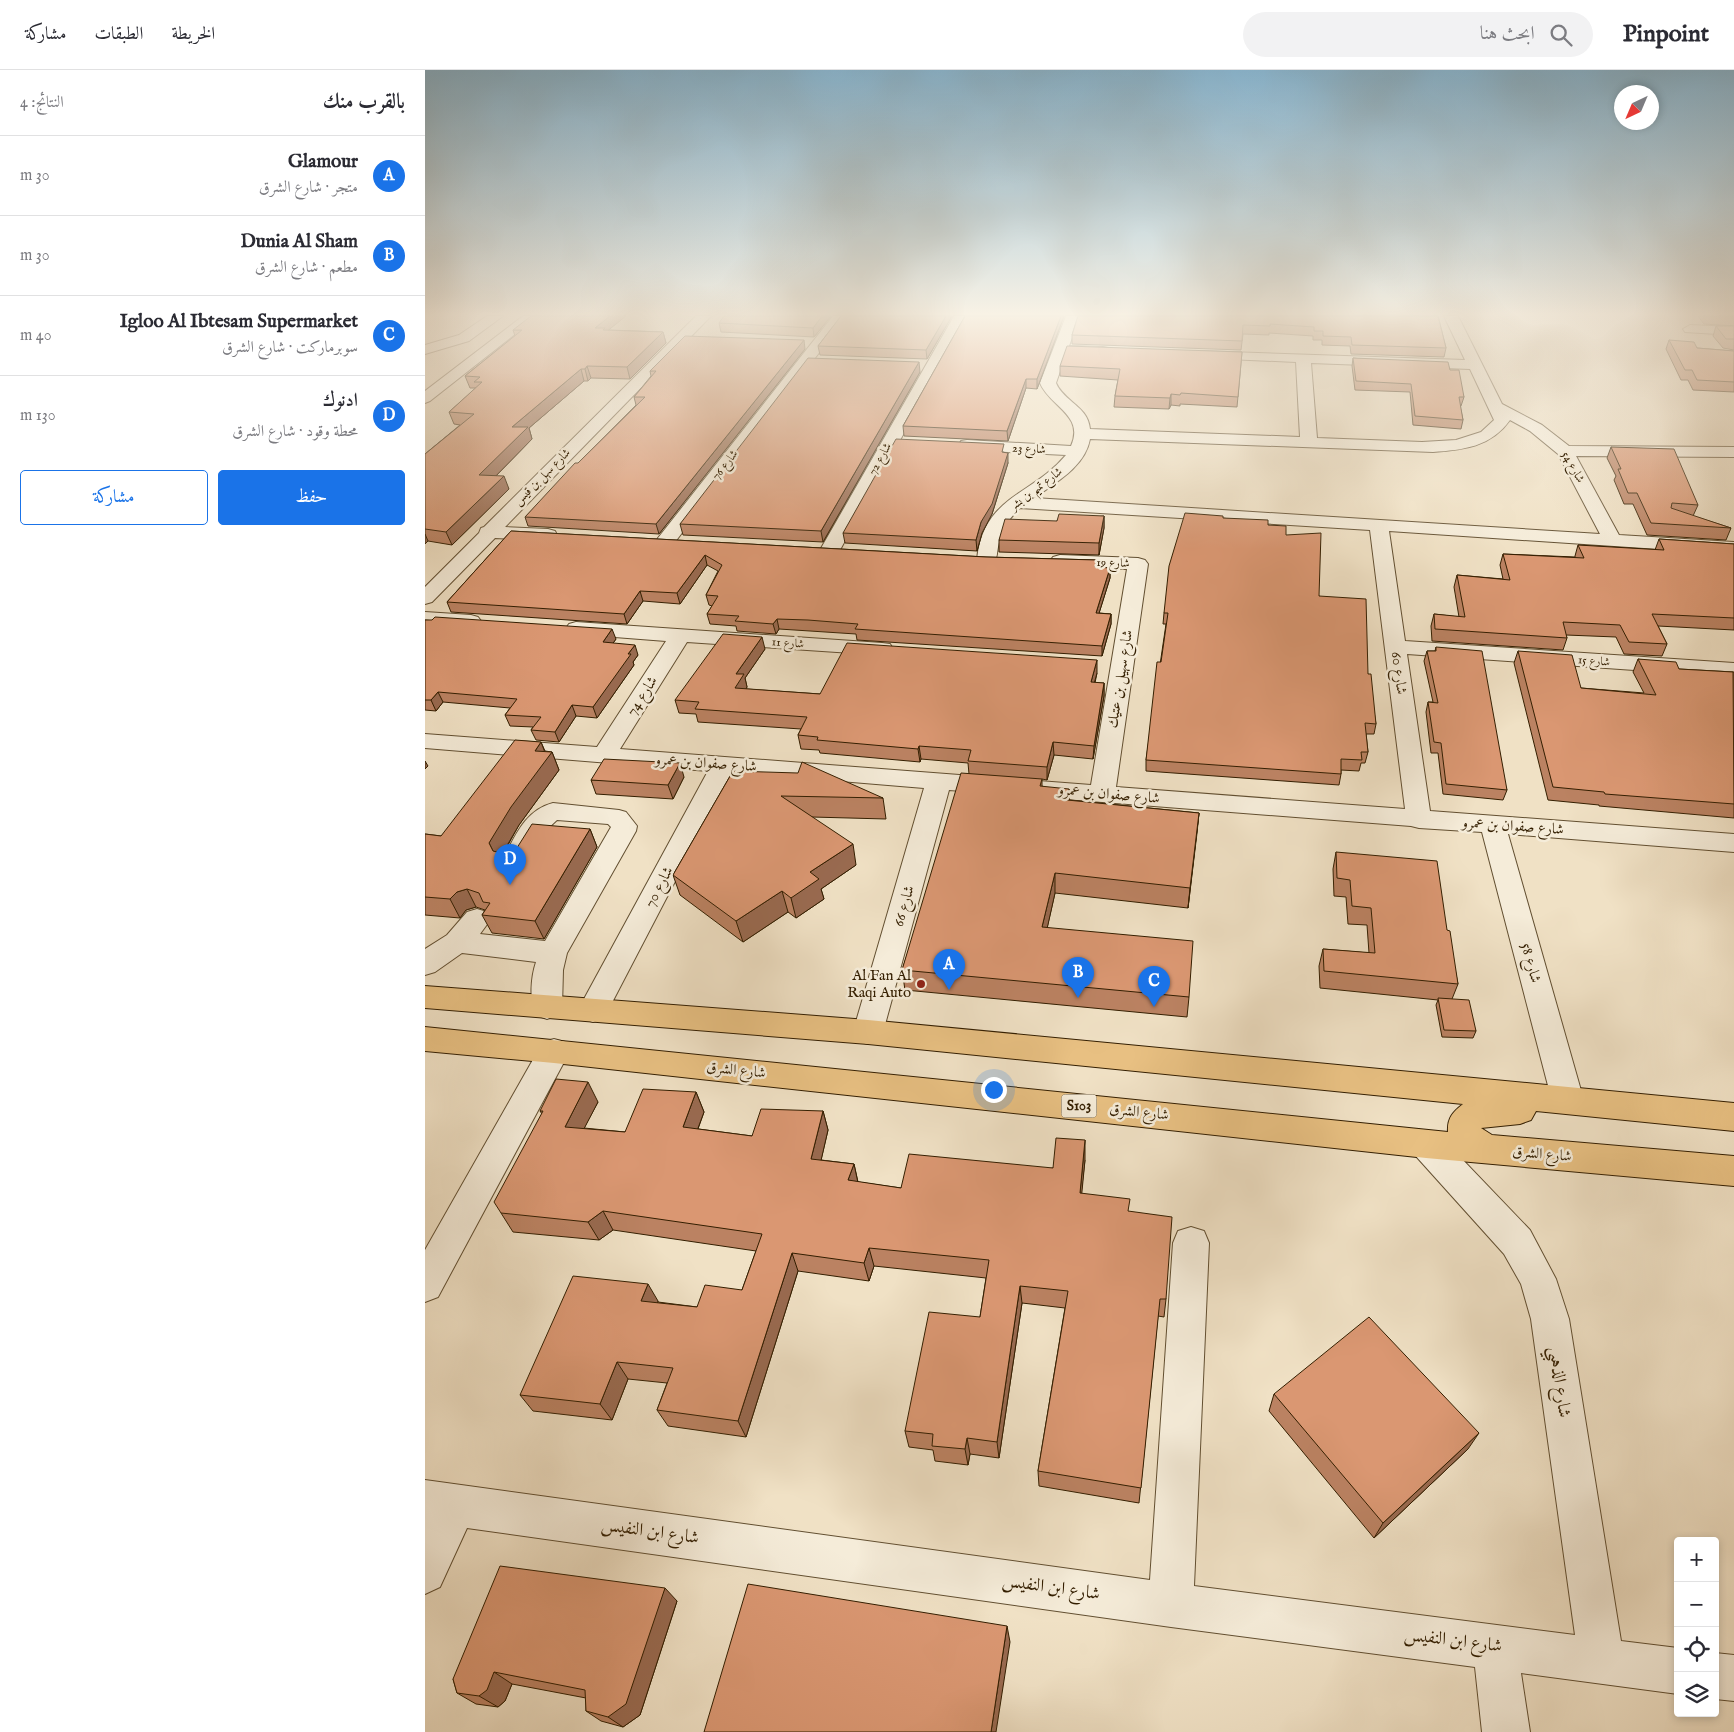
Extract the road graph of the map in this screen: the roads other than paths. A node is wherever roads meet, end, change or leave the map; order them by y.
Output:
1 (626, 394) edge
2 (780, 394) edge
3 (917, 394) edge
4 (1056, 394) edge
5 (1306, 394) edge
6 (1490, 394) edge
7 (1497, 408) junction
8 (1083, 434) junction
9 (890, 442) junction
10 (910, 443) edge
11 (1309, 443) junction
12 (949, 445) edge
13 (1565, 450) junction
14 (1077, 451) junction
15 (1734, 452) edge
16 (1016, 502) junction
17 (1379, 526) junction
18 (488, 532) junction
19 (567, 536) edge
20 (1612, 539) junction
21 (645, 541) edge
22 (665, 542) junction
23 (684, 543) edge
24 (1734, 548) edge
25 (811, 549) edge
26 (830, 550) junction
27 (850, 551) edge
28 (967, 558) edge
29 (1043, 561) edge
30 (1138, 564) joint
31 (432, 583) edge
32 (425, 598) edge
33 (425, 618) edge
34 (494, 622) edge
35 (553, 627) edge
36 (681, 636) junction
37 (1395, 647) junction
38 (906, 651) edge
39 (1734, 670) edge
40 (425, 741) edge
41 (603, 756) junction
42 (724, 764) junction
43 (939, 780) junction
44 (1102, 794) junction
45 (1419, 820) junction
46 (1493, 825) junction
47 (1734, 843) edge
48 (513, 862) edge
49 (477, 919) dead end
50 (457, 942) junction
51 (553, 953) junction
52 (425, 964) edge
53 (425, 996) edge
54 (547, 1006) junction
55 (593, 1010) junction
56 (868, 1032) junction
57 (425, 1039) edge
58 (554, 1051) junction
59 (1568, 1101) junction
60 (1734, 1117) edge
61 (1426, 1144) junction
62 (1487, 1149) junction
63 (1734, 1171) edge
64 (1191, 1242) dead end
65 (425, 1285) edge
66 (441, 1503) edge
67 (425, 1572) edge
68 (1171, 1605) junction
69 (1495, 1647) junction
70 (1601, 1661) junction
71 (1674, 1670) edge
72 (1719, 1676) edge
73 (1734, 1678) edge
74 (1506, 1732) edge

1 - 18 street, شارع سهل بن قيس
2 - 22 street, شارع 76
3 - 9 street, شارع 72
4 - 8 street
5 - 11 street
6 - 7 street
7 - 11 street
7 - 13 street, شارع 54
8 - 11 street
8 - 14 street, شارع تميم بن بشر
9 - 10 street
9 - 26 street, شارع 72
12 - 14 street, شارع 23
13 - 15 street
13 - 20 street, شارع 54
14 - 16 street, شارع تميم بن بشر
16 - 17 street
16 - 28 street, شارع تميم بن بشر
17 - 20 street
17 - 37 street, شارع 60
18 - 19 street
18 - 31 street, شارع سهل بن قيس
20 - 24 street
21 - 22 street
22 - 23 street
25 - 26 street
26 - 27 street
29 - 30 street, شارع 19
30 - 44 street, شارع سهيل بن عتيك
31 - 32 street, شارع سهل بن قيس
33 - 34 street
35 - 36 street, شارع 11
36 - 38 street, شارع 11
36 - 41 street, شارع 74
37 - 39 street, شارع 15
37 - 45 street, شارع 60
40 - 41 street, شارع صفوان بن عمرو
41 - 42 street, شارع صفوان بن عمرو
42 - 43 street, شارع صفوان بن عمرو
42 - 55 street, شارع 70
43 - 44 street, شارع صفوان بن عمرو
43 - 56 street, شارع 66
44 - 45 street, شارع صفوان بن عمرو
45 - 46 street, شارع صفوان بن عمرو
46 - 47 street, شارع صفوان بن عمرو
46 - 59 street, شارع 58
48 - 51 street
49 - 50 street
50 - 51 street
50 - 52 street
51 - 54 street
53 - 54 main road
54 - 55 main road
55 - 56 main road
56 - 59 main road
57 - 58 main road, شارع الشرق / S103
58 - 61 main road, شارع الشرق / S103
58 - 65 street
59 - 60 main road
59 - 62 main road
61 - 62 main road, شارع الشرق / S103
61 - 70 street, شارع الذهبي
62 - 63 main road, شارع الشرق / S103
64 - 68 street
66 - 67 street
66 - 68 street, شارع ابن النفيس
68 - 69 street, شارع ابن النفيس
69 - 70 street, شارع ابن النفيس
69 - 74 street
70 - 71 street, شارع ابن النفيس
72 - 73 street

